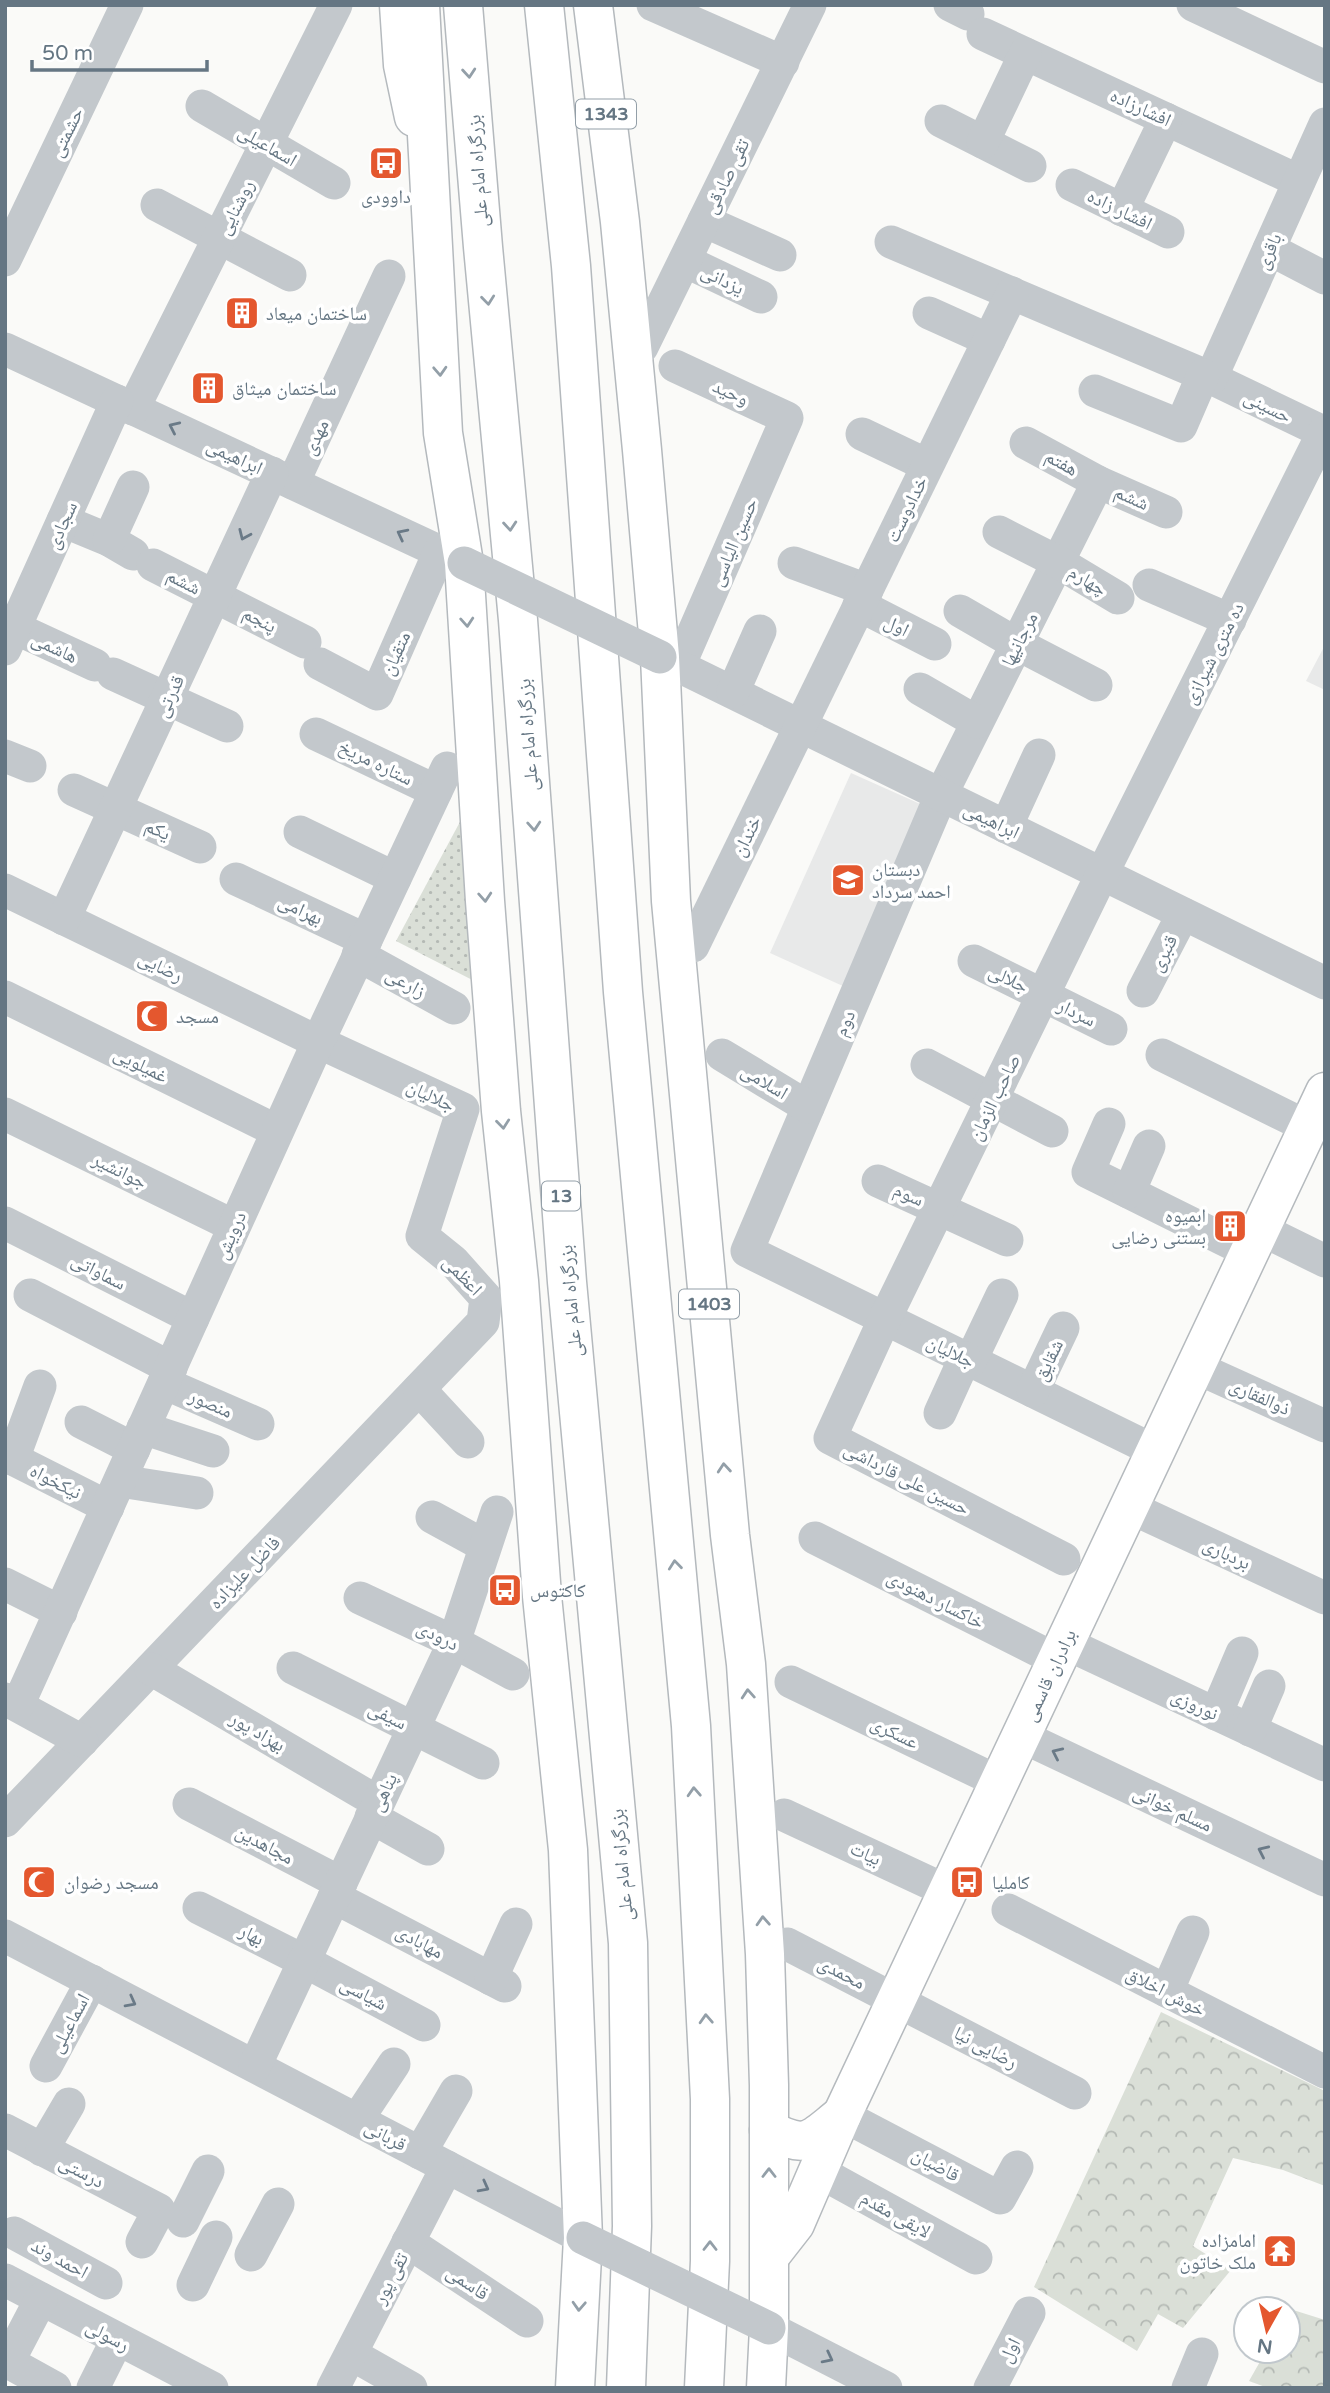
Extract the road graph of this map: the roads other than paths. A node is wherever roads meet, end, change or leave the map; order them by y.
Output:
1 (127, 5) edge
2 (336, 5) edge
3 (399, 5) edge
4 (420, 5) edge
5 (463, 5) edge
6 (544, 5) edge
7 (593, 5) edge
8 (617, 5) edge
9 (653, 5) edge
10 (810, 5) edge
11 (1193, 5) edge
12 (967, 18) edge
13 (1025, 54) junction
14 (783, 62) junction
15 (1325, 67) edge
16 (202, 106) dead end
17 (1166, 119) junction
18 (941, 121) dead end
19 (1325, 124) edge
20 (983, 142) junction
21 (266, 144) junction
22 (1030, 166) dead end
23 (1299, 181) junction
24 (334, 183) dead end
25 (1072, 185) dead end
26 (157, 205) dead end
27 (432, 205) junction
28 (1122, 210) junction
29 (704, 221) junction
30 (620, 222) junction
31 (1168, 232) dead end
32 (220, 237) junction
33 (891, 242) dead end
34 (1269, 249) junction
35 (780, 255) dead end
36 (5, 260) edge
37 (685, 261) junction
38 (290, 275) dead end
39 (388, 276) dead end
40 (1325, 278) edge
41 (1012, 293) junction
42 (761, 297) dead end
43 (929, 313) dead end
44 (989, 340) junction
45 (642, 347) dead end
46 (5, 349) edge
47 (675, 366) dead end
48 (1207, 377) junction
49 (1095, 391) dead end
50 (125, 405) junction
51 (787, 418) joint
52 (1324, 433) edge
53 (862, 434) dead end
54 (1026, 443) dead end
55 (928, 466) junction
56 (282, 478) junction
57 (1098, 482) junction
58 (133, 487) dead end
59 (1166, 512) dead end
60 (63, 521) junction
61 (999, 532) dead end
62 (131, 553) junction
63 (451, 558) junction
64 (1058, 562) junction
65 (794, 563) dead end
66 (1149, 585) dead end
67 (216, 597) junction
68 (863, 598) junction
69 (1118, 598) dead end
70 (960, 611) dead end
71 (1230, 620) junction
72 (760, 631) dead end
73 (10, 638) edge
74 (935, 644) dead end
75 (1017, 644) junction
76 (312, 653) joint
77 (670, 662) junction
78 (1096, 685) dead end
79 (920, 689) dead end
80 (733, 692) junction
81 (168, 698) junction
82 (977, 722) junction
83 (227, 726) dead end
84 (800, 726) junction
85 (316, 734) dead end
86 (1039, 755) dead end
87 (441, 780) joint
88 (74, 790) dead end
89 (941, 795) junction
90 (116, 810) junction
91 (1006, 827) junction
92 (300, 832) dead end
93 (200, 847) dead end
94 (1102, 874) junction
95 (395, 878) junction
96 (236, 879) dead end
97 (5, 890) edge
98 (1184, 914) junction
99 (64, 919) junction
100 (692, 946) dead end
101 (362, 948) junction
102 (974, 961) dead end
103 (1325, 984) edge
104 (1143, 991) dead end
105 (1043, 995) junction
106 (5, 997) edge
107 (454, 1007) dead end
108 (1111, 1029) dead end
109 (317, 1042) junction
110 (722, 1055) dead end
111 (1162, 1055) dead end
112 (927, 1065) dead end
113 (1325, 1091) edge
114 (992, 1100) junction
115 (808, 1107) junction
116 (5, 1114) edge
117 (1109, 1124) dead end
118 (1308, 1127) junction
119 (277, 1131) junction
120 (1052, 1131) dead end
121 (1149, 1146) dead end
122 (878, 1181) dead end
123 (1129, 1192) junction
124 (940, 1208) junction
125 (6, 1224) edge
126 (234, 1226) junction
127 (422, 1236) joint
128 (1007, 1240) dead end
129 (1255, 1240) junction
130 (747, 1251) joint
131 (1325, 1261) edge
132 (30, 1295) dead end
133 (1002, 1295) dead end
134 (193, 1318) junction
135 (886, 1319) junction
136 (483, 1322) joint
137 (1063, 1328) dead end
138 (968, 1359) junction
139 (1195, 1367) junction
140 (167, 1375) junction
141 (40, 1386) dead end
142 (419, 1389) junction
143 (1033, 1391) junction
144 (940, 1413) dead end
145 (81, 1422) dead end
146 (258, 1424) dead end
147 (1325, 1426) edge
148 (139, 1439) junction
149 (468, 1442) dead end
150 (213, 1451) dead end
151 (1155, 1451) junction
152 (9, 1457) edge
153 (197, 1493) dead end
154 (113, 1494) junction
155 (1129, 1507) junction
156 (497, 1512) dead end
157 (432, 1517) dead end
158 (814, 1538) dead end
159 (485, 1546) junction
160 (1064, 1559) dead end
161 (5, 1584) edge
162 (360, 1598) dead end
163 (1325, 1598) edge
164 (61, 1612) junction
165 (454, 1642) junction
166 (1061, 1651) junction
167 (1242, 1653) dead end
168 (293, 1668) dead end
169 (151, 1669) junction
170 (513, 1675) dead end
171 (790, 1682) dead end
172 (1269, 1686) dead end
173 (12, 1702) edge
174 (1216, 1714) junction
175 (413, 1727) junction
176 (1250, 1730) junction
177 (1021, 1736) junction
178 (82, 1741) junction
179 (483, 1763) dead end
180 (1325, 1765) edge
181 (999, 1783) junction
182 (189, 1804) dead end
183 (368, 1805) junction
184 (784, 1815) dead end
185 (5, 1821) edge
186 (428, 1849) dead end
187 (1325, 1880) edge
188 (337, 1890) junction
189 (947, 1891) junction
190 (199, 1908) dead end
191 (1008, 1910) dead end
192 (516, 1924) dead end
193 (1193, 1932) dead end
194 (787, 1944) dead end
195 (9, 1947) edge
196 (304, 1961) junction
197 (92, 1981) junction
198 (1167, 1991) junction
199 (896, 2000) junction
200 (424, 2025) dead end
201 (394, 2064) dead end
202 (46, 2066) dead end
203 (255, 2066) junction
204 (1325, 2072) edge
205 (456, 2091) dead end
206 (1075, 2093) dead end
207 (69, 2104) dead end
208 (842, 2115) junction
209 (357, 2120) junction
210 (5, 2130) edge
211 (769, 2130) junction
212 (42, 2150) junction
213 (434, 2160) junction
214 (1017, 2167) dead end
215 (816, 2170) junction
216 (208, 2171) dead end
217 (278, 2204) dead end
218 (171, 2215) junction
219 (8, 2234) edge
220 (216, 2237) dead end
221 (583, 2238) junction
222 (142, 2242) dead end
223 (408, 2242) junction
224 (251, 2255) dead end
225 (770, 2256) junction
226 (976, 2258) dead end
227 (5, 2280) edge
228 (106, 2283) dead end
229 (193, 2285) dead end
230 (41, 2299) junction
231 (1029, 2313) dead end
232 (527, 2321) dead end
233 (769, 2328) junction
234 (117, 2340) junction
235 (351, 2354) junction
236 (1202, 2354) dead end
237 (55, 2388) edge
238 (93, 2388) edge
239 (212, 2388) edge
240 (333, 2388) edge
241 (411, 2388) edge
242 (575, 2388) edge
243 (626, 2388) edge
244 (704, 2388) edge
245 (766, 2388) edge
246 (886, 2388) edge
247 (990, 2388) edge
248 (1188, 2388) edge

1 - 36 street, حشمتی
2 - 21 street, روشنایی
3 - 27 main road
4 - 27 main road
5 -> 243 main road, بزرگراه امام علی / 13
244 -> 6 main road
7 - 30 main road, 1343
8 - 30 main road, 1343
9 - 14 street
10 - 14 street, تقی صادقی
11 - 15 street
12 - 13 street, افشارزاده
13 - 17 street, افشارزاده
13 - 20 street
14 - 29 street, تقی صادقی
16 - 21 street, اسماعیلی
17 - 23 street, افشارزاده
17 - 28 street
18 - 20 street
19 - 23 street, باقری
20 - 22 street
21 - 24 street, اسماعیلی
21 - 32 street, روشنایی
23 - 34 street, باقری
25 - 28 street, افشار زاده
26 - 32 street
27 -> 63 main road
28 - 31 street, افشار زاده
29 - 35 street
29 - 37 street, تقی صادقی
30 - 77 main road, 1403
32 - 38 street
32 - 50 street, روشنایی
33 - 41 street
34 - 40 street
34 - 48 street, باقری
37 - 42 street, یزدانی
37 - 45 street, تقی صادقی
39 - 56 street, مهدی
41 - 44 street, خدادوست
41 - 48 street
43 - 44 street
44 - 55 street, خدادوست
46 - 50 street, ابراهیمی
47 - 51 street, وحید
48 - 49 street, باقری
48 - 52 street, حسینی
56 -> 50 street, ابراهیمی
50 - 60 street, سجادی
51 - 77 street, حسین الیاسی
52 - 71 street, ده متری شیرازی
53 - 55 street
54 - 57 street, هفتم
55 - 68 street, خدادوست
63 -> 56 street, ابراهیمی
56 -> 67 street, قدرتی
57 - 59 street, ششم
57 - 64 street, مرجانیها
58 - 62 street
60 - 62 street, ششم
60 - 73 street, سجادی
61 - 64 street
62 - 67 street, ششم
63 - 76 street, متقیان
63 - 77 street, ابراهیمی, bridge
63 -> 221 main road
64 - 69 street, چهارم
64 - 75 street, مرجانیها
65 - 68 street, اول
66 - 71 street
67 - 76 street, پنجم
67 - 81 street, قدرتی
68 - 74 street, اول
68 - 84 street, خدادوست
70 - 75 street
71 - 94 street, ده متری شیرازی
72 - 80 street
73 - 81 street, هاشمی
75 - 78 street
75 - 82 street, مرجانیها
77 - 80 street, ابراهیمی
211 -> 77 main road, 1403
79 - 82 street
80 - 84 street, ابراهیمی
81 - 83 street
81 - 90 street, قدرتی
82 - 89 street, مرجانیها
84 - 89 street, ابراهیمی
84 - 100 street, خندان
85 - 87 street, ستاره مریخ
86 - 91 street
87 - 95 street, درویش
88 - 90 street
89 - 91 street, ابراهیمی
89 - 115 street, دوم
90 - 93 street, یکم
90 - 99 street, قدرتی
91 - 94 street, ابراهیمی
92 - 95 street
94 - 98 street, ابراهیمی
94 - 105 street, صاحب الزمان
95 - 101 street, درویش
96 - 101 street, بهرامی
97 - 99 street, رضایی
98 - 103 street, ابراهیمی
98 - 104 street, قنبری
99 - 109 street, رضایی
101 - 107 street, زارعی
101 - 109 street, درویش
102 - 105 street, جلالی
105 - 108 street, سردار
105 - 114 street, صاحب الزمان
106 - 119 street, غمیلویی
109 - 119 street, درویش
109 - 127 street, جلالیان
110 - 115 street, اسلامی
111 - 118 street
112 - 114 street
113 - 118 main road, برادران قاسمی
114 - 120 street
114 - 124 street, صاحب الزمان
115 - 130 street, دوم
116 - 126 street, جوانشیر
117 - 123 street
118 - 129 main road, برادران قاسمی
119 - 126 street, درویش
121 - 123 street
122 - 124 street, سوم
123 - 129 street
124 - 128 street
124 - 135 street, صاحب الزمان
125 - 134 street, سماواتی
126 - 134 street, درویش
127 - 136 street, اعظمی
129 - 131 street
129 - 139 main road, برادران قاسمی
130 - 135 street, جلالیان
132 - 140 street, منصور
133 - 138 street
134 - 140 street, درویش
135 - 138 street, جلالیان
135 - 160 street, حسین علی قارداشی
136 - 142 street, فاضل علیزاده
137 - 143 street, شقایق
138 - 143 street, جلالیان
138 - 144 street
139 - 147 street, ذوالفقاری
139 - 151 main road, برادران قاسمی
140 - 146 street, منصور
140 - 148 street, درویش
141 - 152 street
142 - 149 street
142 - 169 street, فاضل علیزاده
143 - 151 street, جلالیان
145 - 148 street
148 - 150 street
148 - 154 street, درویش
151 - 155 main road, برادران قاسمی
152 - 154 street, نیکخواه
153 - 154 street, نیکخواه
154 - 164 street, درویش
155 - 163 street, بردباری
155 - 166 main road, برادران قاسمی
156 - 159 street, پناهی
157 - 159 street
158 - 166 street, خاکسار دهنودی
159 - 165 street, پناهی
161 - 164 street
162 - 165 street, درودی
164 - 173 street, درویش
165 - 170 street, درودی
165 - 175 street, پناهی
166 - 174 street, نوروزی
166 - 177 main road, برادران قاسمی
167 - 174 street
168 - 175 street, سیفی
169 - 178 street, فاضل علیزاده
169 - 183 street, بهزاد پور
171 - 181 street, عسکری
172 - 176 street
173 - 178 street
174 - 176 street, نوروزی
175 - 179 street, سیفی
175 - 183 street, پناهی
176 - 180 street, نوروزی
177 - 181 main road, برادران قاسمی
187 -> 177 street, مسلم خوانی
178 - 185 street, فاضل علیزاده
181 - 189 main road, برادران قاسمی
182 - 188 street, مجاهدین
183 - 186 street, بهزاد پور
183 - 188 street, پناهی
184 - 189 street, بیات
188 - 192 street, مهابادی
188 - 196 street, پناهی
189 - 199 main road, برادران قاسمی
190 - 196 street, بهار
191 - 198 street, خوش اخلاق
193 - 198 street
194 - 199 street, محمدی
195 - 197 street, قربانی
196 - 200 street, شیاسی
196 - 203 street, پناهی
197 - 202 street, اسماعیلی
197 -> 203 street, قربانی
198 - 204 street, خوش اخلاق
199 - 206 street, رضایی نیا
199 - 208 main road, برادران قاسمی
201 - 209 street
203 - 209 street, قربانی
205 - 213 street, تقی پور
207 - 212 street
208 - 211 main road
208 - 214 street, قاضیان
208 - 215 main road, برادران قاسمی
209 - 213 street, قربانی
210 - 212 street, درستی
225 -> 211 main road, 1403
212 - 218 street, درستی
213 -> 221 street, قربانی
213 - 223 street, تقی پور
215 - 225 main road, برادران قاسمی
215 - 226 street, لایقی مقدم
216 - 218 street
217 - 224 street
218 - 222 street
219 - 228 street, احمد وند
220 - 229 street
221 - 233 street, قربانی, bridge
221 -> 242 main road
223 - 232 street, قاسمی
223 - 235 street, تقی پور
225 - 233 main road, 1403
227 - 230 street, رسولی
230 - 234 street, رسولی
230 - 237 street
231 - 247 street, اول
233 - 245 main road, 1403
233 -> 246 street, قربانی
234 - 238 street
234 - 239 street, رسولی
235 - 240 street, تقی پور
235 - 241 street
236 - 248 street

